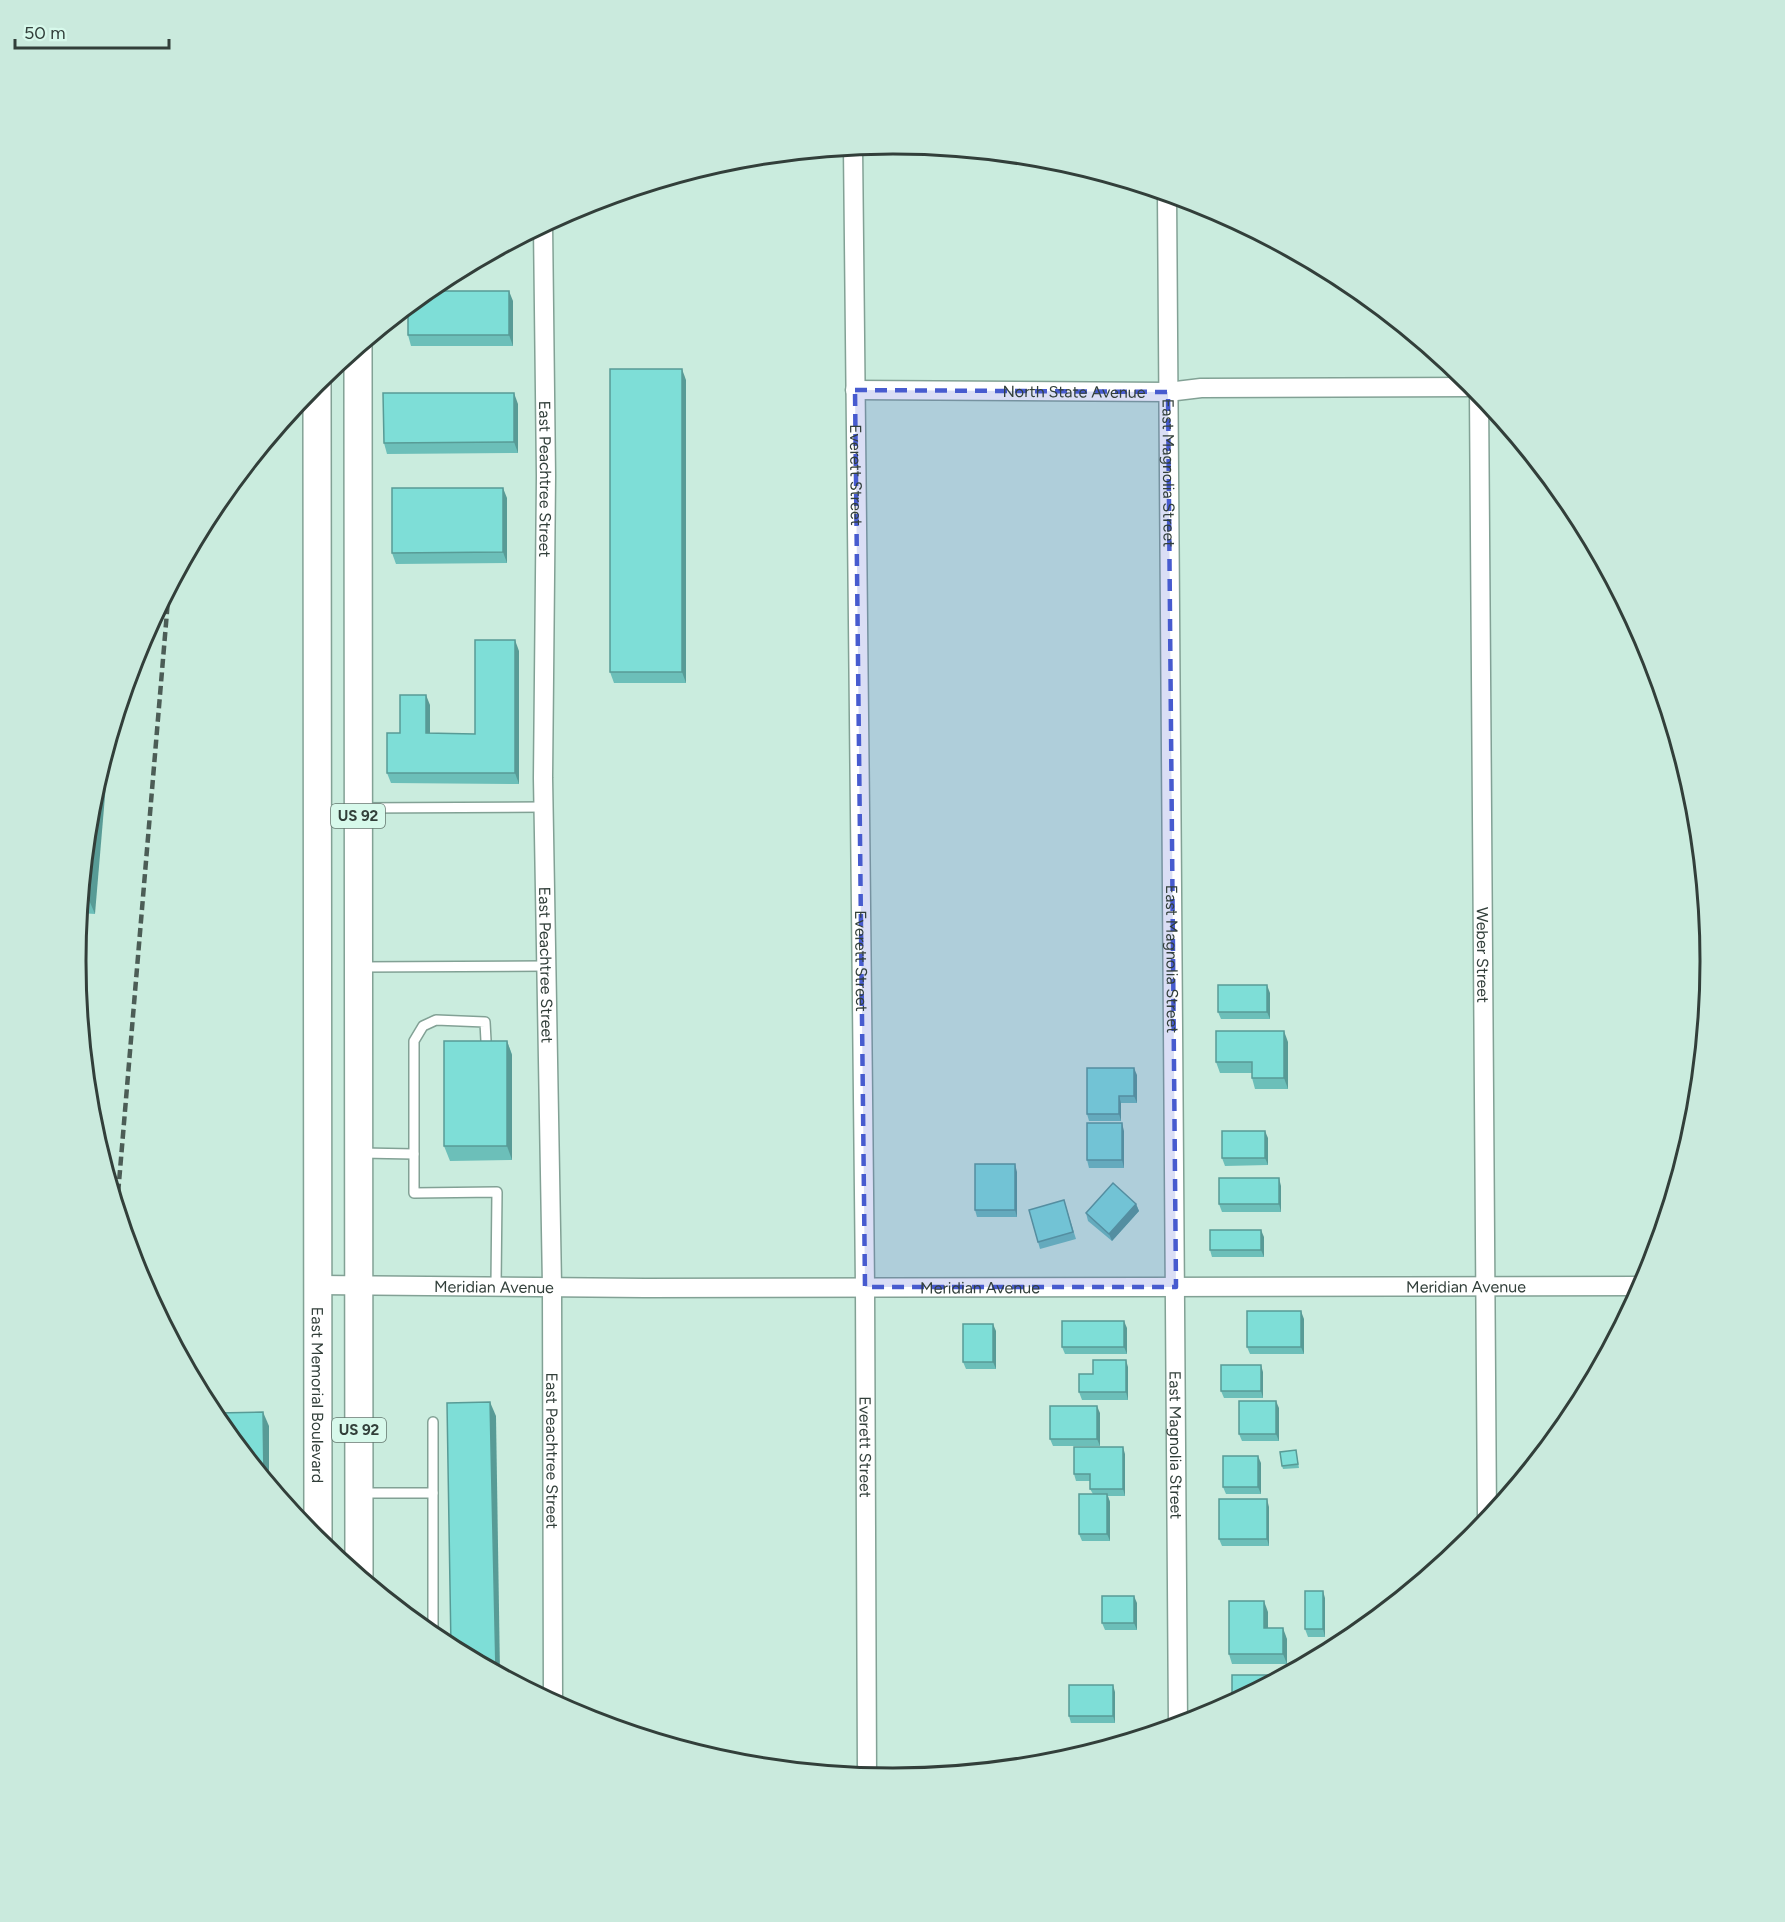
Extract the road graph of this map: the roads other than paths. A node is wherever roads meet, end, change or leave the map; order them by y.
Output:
1 (853, 155) edge
2 (1167, 203) edge
3 (543, 234) edge
4 (358, 356) edge
5 (1460, 387) edge
6 (855, 390) junction
7 (1168, 392) junction
8 (317, 395) edge
9 (1479, 407) edge
10 (317, 669) junction
11 (357, 669) junction
12 (544, 807) junction
13 (358, 808) junction
14 (546, 966) junction
15 (358, 967) junction
16 (486, 1041) edge
17 (359, 1153) junction
18 (414, 1154) junction
19 (318, 1284) junction
20 (359, 1285) junction
21 (496, 1286) junction
22 (552, 1286) junction
23 (1484, 1286) junction
24 (1631, 1286) edge
25 (865, 1287) junction
26 (1176, 1287) junction
27 (434, 1422) dead end
28 (359, 1493) junction
29 (434, 1494) junction
30 (1487, 1506) edge
31 (318, 1528) edge
32 (359, 1567) edge
33 (434, 1625) edge
34 (553, 1693) edge
35 (1178, 1715) edge
36 (867, 1767) edge

1 - 6 street, Everett Street
2 - 7 street, East Magnolia Street
3 - 12 street, East Peachtree Street
4 - 11 main road, US 92
5 - 7 street, North State Avenue
6 - 7 street, North State Avenue
6 - 25 street, Everett Street
7 - 26 street, East Magnolia Street
8 - 10 main road, US 92
9 - 23 street, Weber Street
10 - 11 main road
10 - 19 main road, US 92
11 - 13 main road, US 92
12 - 13 lane
12 - 14 street, East Peachtree Street
13 - 15 main road, US 92
14 - 15 lane
14 - 22 street, East Peachtree Street
15 - 17 main road, US 92
16 - 18 lane
17 - 18 lane
17 - 20 main road, US 92
18 - 21 lane
19 - 20 street, Meridian Avenue
19 - 31 main road, East Memorial Boulevard / US 92
20 - 21 street, Meridian Avenue
20 - 28 main road, US 92
21 - 22 street, Meridian Avenue
22 - 25 street, Meridian Avenue
22 - 34 street, East Peachtree Street
23 - 24 street, Meridian Avenue
23 - 26 street, Meridian Avenue
23 - 30 street, Weber Street
25 - 26 street, Meridian Avenue
25 - 36 street, Everett Street
26 - 35 street, East Magnolia Street
27 - 29 lane
28 - 29 lane
28 - 32 main road, US 92
29 - 33 lane

